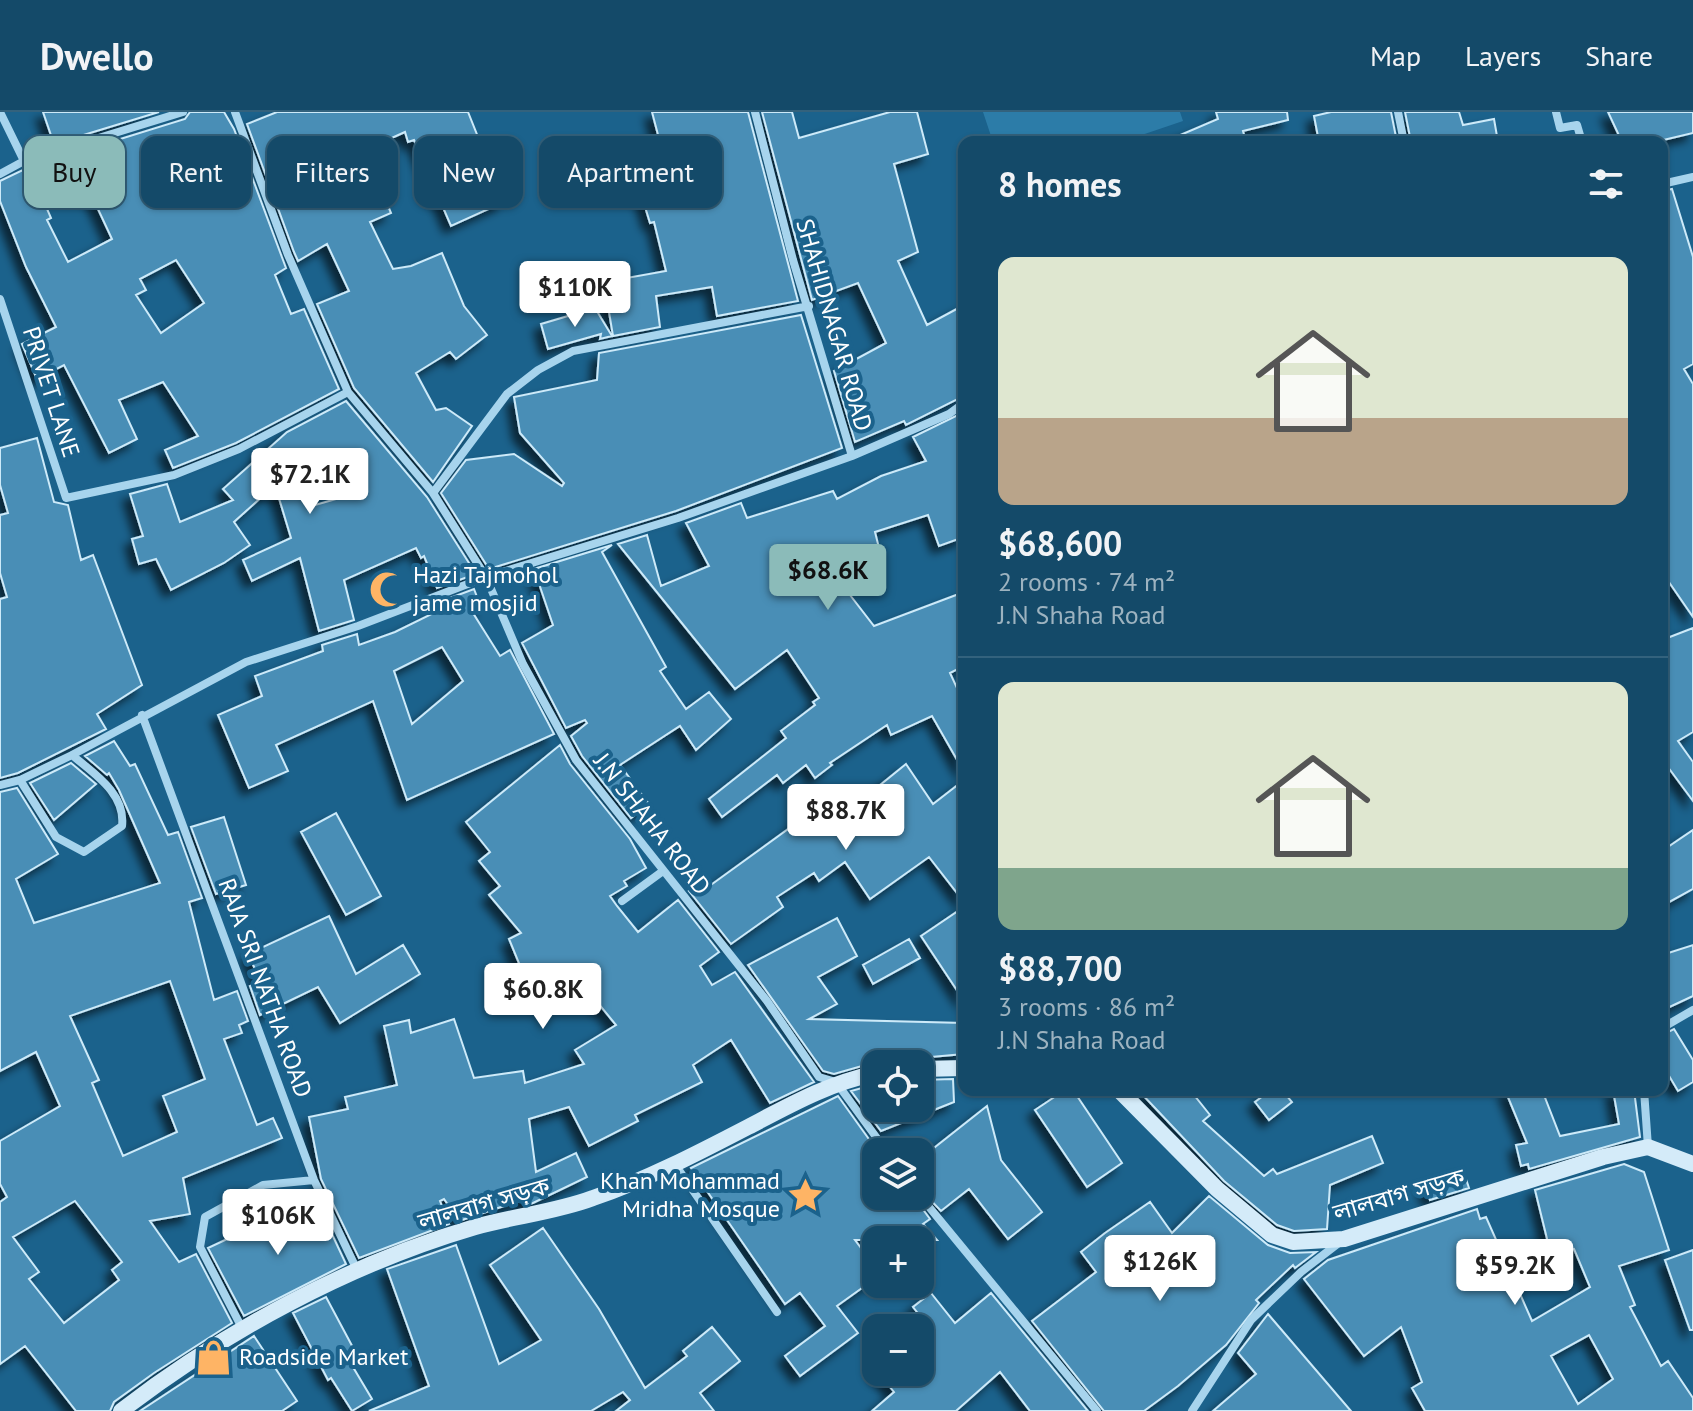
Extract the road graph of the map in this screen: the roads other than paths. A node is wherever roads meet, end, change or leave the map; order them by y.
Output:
1 (0, 112) edge
2 (183, 112) edge
3 (235, 112) edge
4 (755, 112) edge
5 (1398, 112) edge
6 (1556, 112) edge
7 (105, 136) edge
8 (1403, 136) edge
9 (1580, 136) edge
10 (24, 161) joint
11 (0, 174) edge
12 (1693, 177) edge
13 (1668, 183) edge
14 (0, 299) edge
15 (809, 306) junction
16 (348, 392) junction
17 (958, 407) edge
18 (852, 456) junction
19 (433, 493) junction
20 (486, 577) junction
21 (142, 715) junction
22 (72, 755) junction
23 (20, 780) junction
24 (0, 785) edge
25 (663, 871) junction
26 (622, 901) dead end
27 (1693, 1010) edge
28 (1668, 1025) edge
29 (958, 1068) edge
30 (934, 1069) edge
31 (862, 1076) edge
32 (836, 1082) junction
33 (1125, 1096) edge
34 (1644, 1096) edge
35 (877, 1138) edge
36 (1648, 1147) junction
37 (674, 1162) junction
38 (1693, 1164) edge
39 (314, 1180) junction
40 (932, 1210) edge
41 (1344, 1239) junction
42 (357, 1271) junction
43 (777, 1312) dead end
44 (243, 1329) junction
45 (121, 1411) edge
46 (1097, 1411) edge
47 (1192, 1411) edge

1 - 10 street
2 - 7 street
3 - 16 street, J.N SHAHA ROAD
4 - 15 street, SHAHIDNAGAR ROAD
5 - 8 street
6 - 9 street
10 - 11 street
12 - 13 street
14 - 16 street, PRIVET LANE
15 - 18 street, SHAHIDNAGAR ROAD
15 - 19 street
16 - 19 street, J.N SHAHA ROAD
17 - 18 street
18 - 20 street
19 - 20 street, J.N SHAHA ROAD
20 - 21 street
20 - 25 street, J.N SHAHA ROAD
21 - 22 street
21 - 39 street, RAJA SRI NATHA ROAD
22 - 23 street
22 - 23 street
23 - 24 street
25 - 26 street
25 - 32 street, J.N SHAHA ROAD
27 - 28 street
29 - 30 street
31 - 32 street, লালবাগ সড়ক
32 - 35 street
32 - 37 street, লালবাগ সড়ক
33 - 41 street, লালবাগ সড়ক
34 - 36 street
36 - 38 street
36 - 41 street, লালবাগ সড়ক
37 - 42 street, লালবাগ সড়ক
37 - 43 street
39 - 42 street, RAJA SRI NATHA ROAD
39 - 44 street
40 - 46 street
41 - 47 street
42 - 44 street, লালবাগ সড়ক
44 - 45 street, লালবাগ সড়ক

